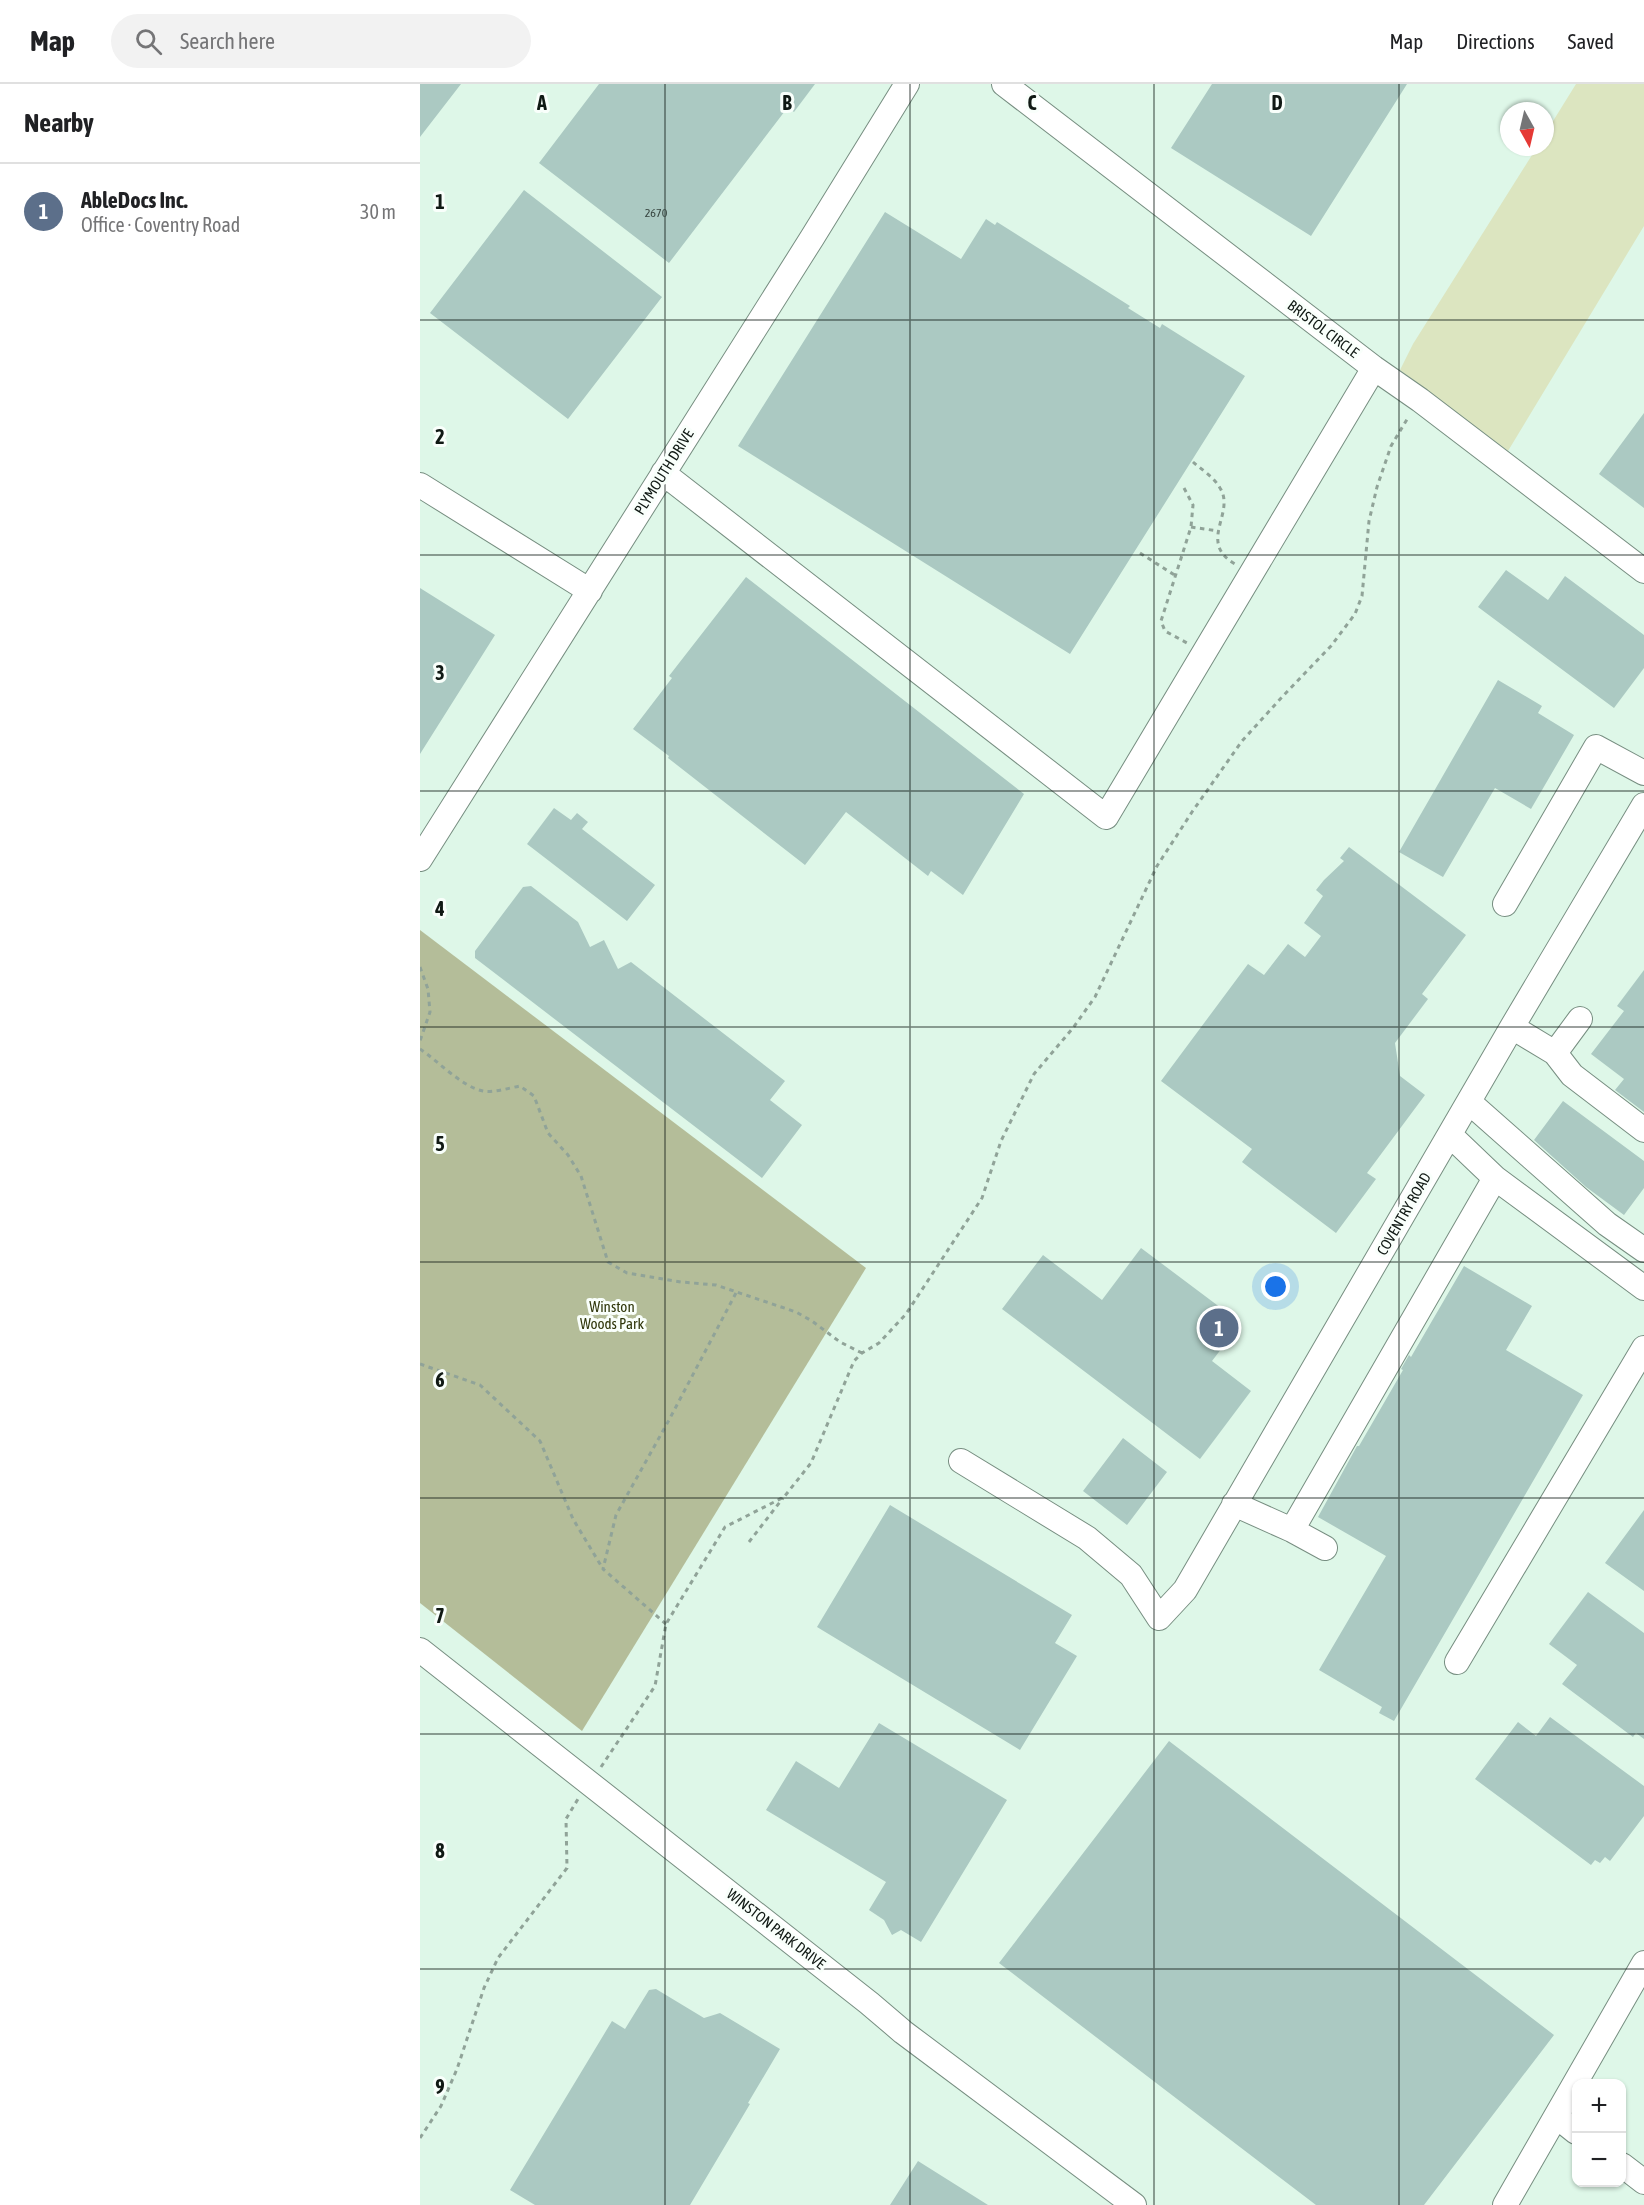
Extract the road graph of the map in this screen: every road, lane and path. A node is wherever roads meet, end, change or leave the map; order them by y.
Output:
1 (907, 84) edge
2 (1004, 84) edge
3 (1374, 368) junction
4 (1420, 400) junction
5 (1193, 462) dead end
6 (663, 473) junction
7 (420, 485) edge
8 (1184, 488) dead end
9 (1191, 527) junction
10 (1218, 531) junction
11 (1140, 553) dead end
12 (1242, 568) dead end
13 (1644, 572) edge
14 (1176, 576) junction
15 (590, 591) junction
16 (1205, 653) junction
17 (1644, 772) edge
18 (1644, 805) edge
19 (420, 860) edge
20 (1505, 904) dead end
21 (420, 966) edge
22 (1580, 1019) dead end
23 (1512, 1027) junction
24 (420, 1041) edge
25 (420, 1050) edge
26 (1555, 1053) junction
27 (1469, 1102) junction
28 (1644, 1130) edge
29 (1450, 1136) junction
30 (1495, 1178) junction
31 (1640, 1240) edge
32 (1644, 1288) edge
33 (738, 1291) junction
34 (1644, 1348) edge
35 (862, 1353) junction
36 (420, 1364) edge
37 (961, 1461) dead end
38 (784, 1497) junction
39 (1234, 1504) junction
40 (1292, 1530) junction
41 (749, 1542) dead end
42 (1325, 1548) dead end
43 (603, 1569) junction
44 (666, 1624) junction
45 (420, 1650) edge
46 (1457, 1662) dead end
47 (606, 1760) dead end
48 (577, 1801) dead end
49 (1644, 1962) edge
50 (1556, 2116) junction
51 (1572, 2129) edge
52 (420, 2138) edge
53 (1626, 2168) edge
54 (1644, 2182) edge
55 (1134, 2205) edge
56 (1505, 2205) edge

1 - 6 street, PLYMOUTH DRIVE
2 - 3 street, BRISTOL CIRCLE
3 - 4 street, BRISTOL CIRCLE
3 - 16 street
4 - 13 street, BRISTOL CIRCLE
4 - 35 path
5 - 10 path
6 - 15 street, PLYMOUTH DRIVE
6 - 16 street
7 - 15 street
8 - 9 path
9 - 10 path
9 - 14 path
10 - 12 path
11 - 14 path
14 - 16 path
15 - 19 street, PLYMOUTH DRIVE
17 - 20 street
18 - 23 street, COVENTRY ROAD
21 - 24 path
22 - 26 street
23 - 26 street
23 - 27 street, COVENTRY ROAD
25 - 33 path
26 - 28 street
27 - 29 street, COVENTRY ROAD
27 - 31 street
29 - 30 street
29 - 39 street, COVENTRY ROAD
30 - 32 street
30 - 40 street
33 - 35 path
33 - 43 path
34 - 46 street
35 - 38 path
36 - 43 path
37 - 39 street, COVENTRY ROAD
38 - 41 path
38 - 44 path
39 - 40 street
40 - 42 street
43 - 44 path
44 - 47 path
45 - 55 street, WINSTON PARK DRIVE
48 - 52 path
49 - 50 street
50 - 51 street
50 - 56 street
53 - 54 street

